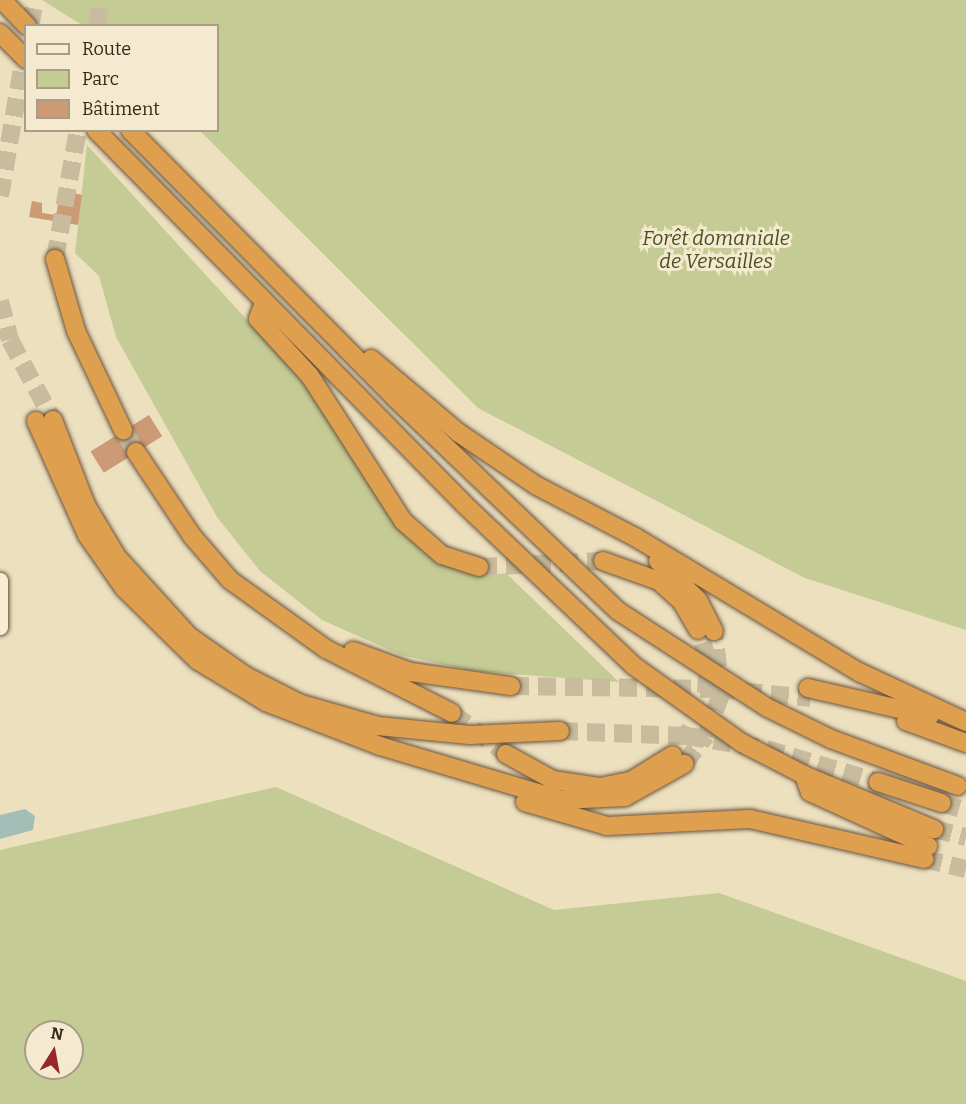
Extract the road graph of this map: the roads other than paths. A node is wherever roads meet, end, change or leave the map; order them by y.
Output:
1 (2, 0) edge
2 (15, 0) edge
3 (25, 24) edge
4 (38, 24) edge
5 (0, 33) edge
6 (24, 57) edge
7 (98, 132) edge
8 (131, 132) edge
9 (56, 259) tunnel mouth
10 (264, 303) junction
11 (355, 353) junction
12 (123, 430) tunnel mouth
13 (136, 452) tunnel mouth
14 (537, 486) junction
15 (603, 561) tunnel mouth
16 (479, 567) tunnel mouth
17 (0, 580) edge
18 (267, 607) junction
19 (0, 627) edge
20 (511, 686) tunnel mouth
21 (452, 713) tunnel mouth
22 (966, 722) edge
23 (966, 729) edge
24 (560, 731) tunnel mouth
25 (966, 743) edge
26 (380, 746) junction
27 (506, 754) tunnel mouth
28 (878, 782) tunnel mouth
29 (958, 786) dead end
30 (942, 803) tunnel mouth

1 - 3 highway
2 - 4 highway
5 - 6 highway
7 - 10 highway
8 - 11 highway
9 - 12 highway
10 - 16 highway
10 - 26 highway
11 - 14 highway
11 - 29 highway
13 - 18 highway
14 - 15 highway
14 - 22 highway
17 - 19 main road
18 - 20 highway
18 - 21 highway
23 - 25 highway
24 - 26 highway
26 - 27 highway
28 - 30 highway

